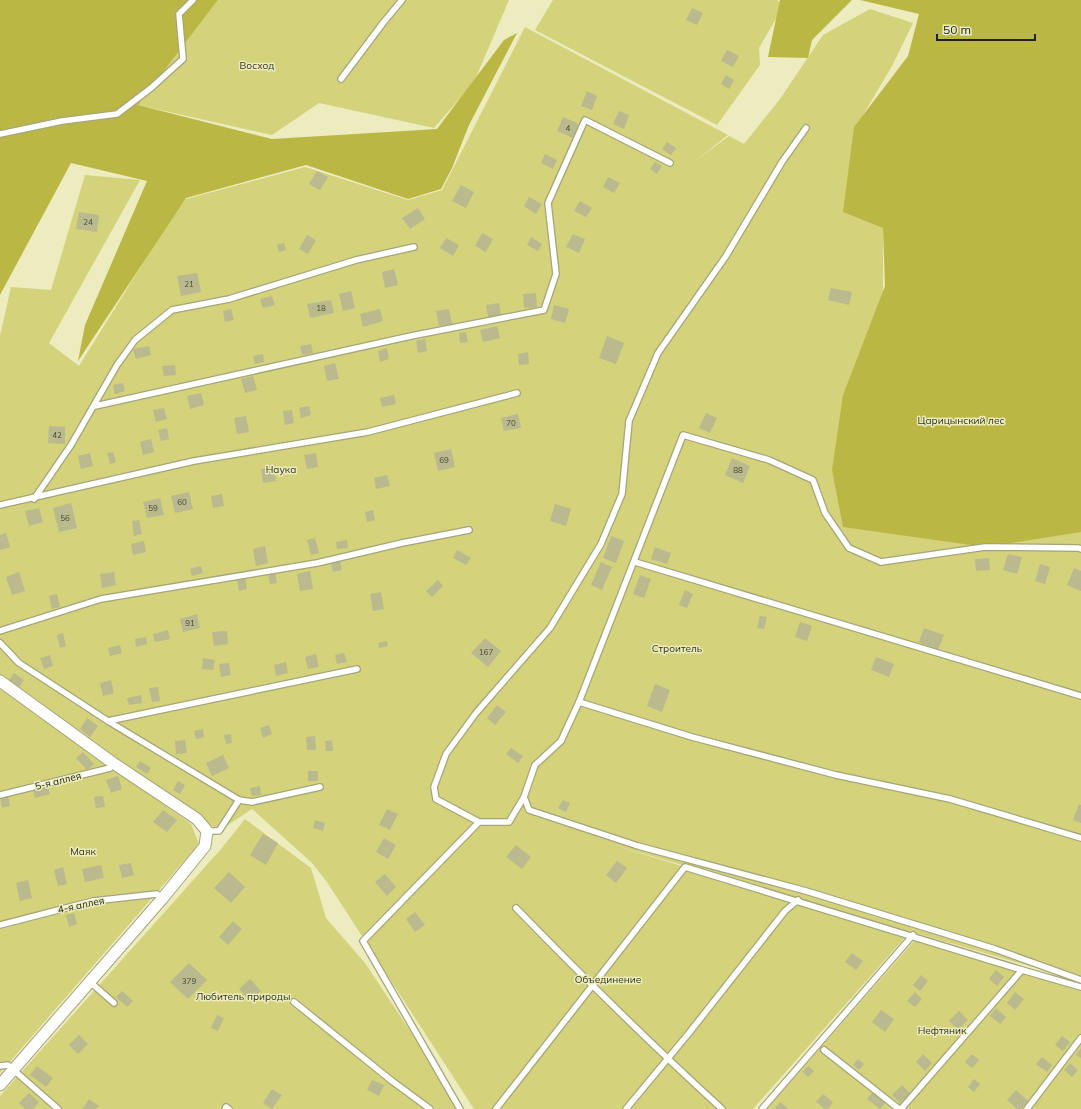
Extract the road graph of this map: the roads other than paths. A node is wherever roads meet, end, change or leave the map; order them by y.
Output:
1 (193, 0) edge
2 (402, 0) edge
3 (340, 79) dead end
4 (806, 128) dead end
5 (0, 134) edge
6 (670, 163) dead end
7 (414, 247) dead end
8 (517, 392) dead end
9 (95, 406) junction
10 (34, 498) junction
11 (0, 505) edge
12 (469, 530) dead end
13 (1081, 549) edge
14 (635, 562) junction
15 (0, 631) edge
16 (0, 643) edge
17 (357, 669) dead end
18 (0, 681) edge
19 (1081, 696) edge
20 (579, 702) junction
21 (108, 721) junction
22 (113, 763) junction
23 (320, 787) dead end
24 (0, 795) edge
25 (524, 797) junction
26 (239, 800) junction
27 (480, 822) junction
28 (207, 832) junction
29 (1081, 838) edge
30 (162, 899) junction
31 (798, 900) junction
32 (516, 908) dead end
33 (0, 925) edge
34 (913, 936) junction
35 (1022, 970) junction
36 (1081, 980) edge
37 (90, 982) junction
38 (592, 986) junction
39 (1081, 987) edge
40 (294, 1002) dead end
41 (114, 1003) dead end
42 (1081, 1038) edge
43 (824, 1050) dead end
44 (667, 1059) junction
45 (0, 1066) edge
46 (13, 1071) junction
47 (0, 1085) edge
48 (58, 1109) edge
49 (225, 1109) edge
50 (229, 1109) edge
51 (430, 1109) edge
52 (460, 1109) edge
53 (496, 1109) edge
54 (626, 1109) edge
55 (722, 1109) edge
56 (762, 1109) edge
57 (900, 1109) edge
58 (1027, 1109) edge

1 - 5 lane
2 - 3 lane
4 - 27 lane
6 - 9 lane
7 - 9 lane
8 - 10 lane
9 - 10 lane
10 - 11 lane
12 - 15 lane
13 - 14 lane
14 - 19 lane
14 - 20 lane
16 - 21 lane
17 - 21 lane
18 - 22 street
20 - 25 lane
20 - 29 lane
21 - 26 lane
22 - 24 lane, 5-я аллея
22 - 28 street
23 - 26 lane
25 - 27 lane
25 - 36 lane
26 - 28 lane
27 - 52 lane
28 - 30 street
30 - 33 lane, 4-я аллея
30 - 37 street
31 - 34 lane
31 - 38 lane
31 - 44 lane
32 - 38 lane
34 - 35 lane
34 - 56 lane
35 - 39 lane
35 - 57 lane
37 - 41 lane
37 - 46 street
38 - 44 lane
38 - 53 lane
40 - 51 lane
42 - 58 lane
43 - 57 lane
44 - 54 lane
44 - 55 lane
45 - 46 lane
46 - 47 street
46 - 48 lane
49 - 50 lane

